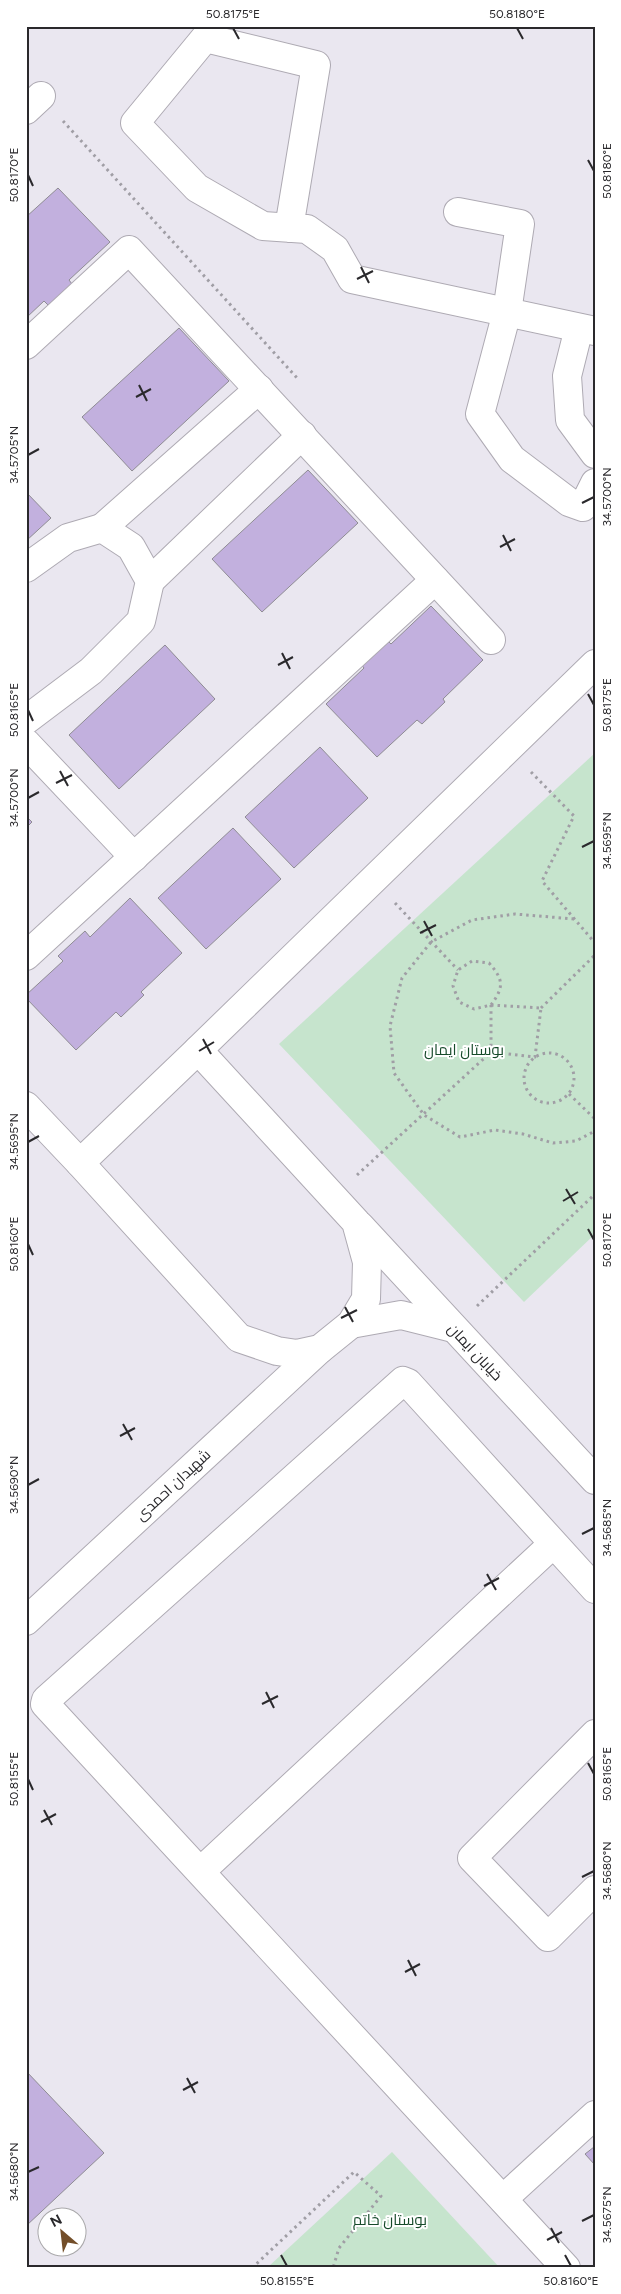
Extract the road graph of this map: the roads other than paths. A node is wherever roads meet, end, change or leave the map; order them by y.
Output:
1 (458, 212) dead end
2 (288, 228) junction
3 (507, 312) junction
4 (587, 330) edge
5 (26, 345) edge
6 (258, 389) junction
7 (302, 435) junction
8 (595, 454) edge
9 (595, 483) edge
10 (102, 528) junction
11 (26, 568) edge
12 (435, 580) junction
13 (150, 581) junction
14 (491, 640) dead end
15 (595, 664) edge
16 (26, 720) edge
17 (26, 742) edge
18 (134, 857) junction
19 (26, 956) edge
20 (198, 1050) junction
21 (26, 1106) edge
22 (80, 1163) junction
23 (356, 1222) junction
24 (351, 1324) junction
25 (453, 1328) junction
26 (320, 1349) junction
27 (595, 1480) edge
28 (553, 1544) junction
29 (595, 1589) edge
30 (26, 1621) edge
31 (595, 1734) edge
32 (201, 1871) junction
33 (595, 1890) edge
34 (595, 2115) edge
35 (503, 2199) junction
36 (566, 2268) edge

1 - 3 street
2 - 2 street
2 - 3 street
3 - 4 street
3 - 9 street
4 - 8 street
5 - 6 street
6 - 7 street
6 - 10 street
7 - 12 street
7 - 13 street
10 - 11 street
10 - 13 street
12 - 14 street
12 - 18 street
13 - 16 street
15 - 20 street
17 - 18 street
18 - 19 street
20 - 22 street
20 - 23 street, خیابان ایمان
21 - 22 street
22 - 26 street
23 - 24 street
23 - 25 street, خیابان ایمان
24 - 25 street
24 - 26 street, شهیدان احمدی
25 - 27 street, خیابان ایمان
26 - 30 street, شهیدان احمدی
28 - 29 street
28 - 32 street
28 - 32 street
31 - 33 street
32 - 35 street
34 - 35 street
35 - 36 street

